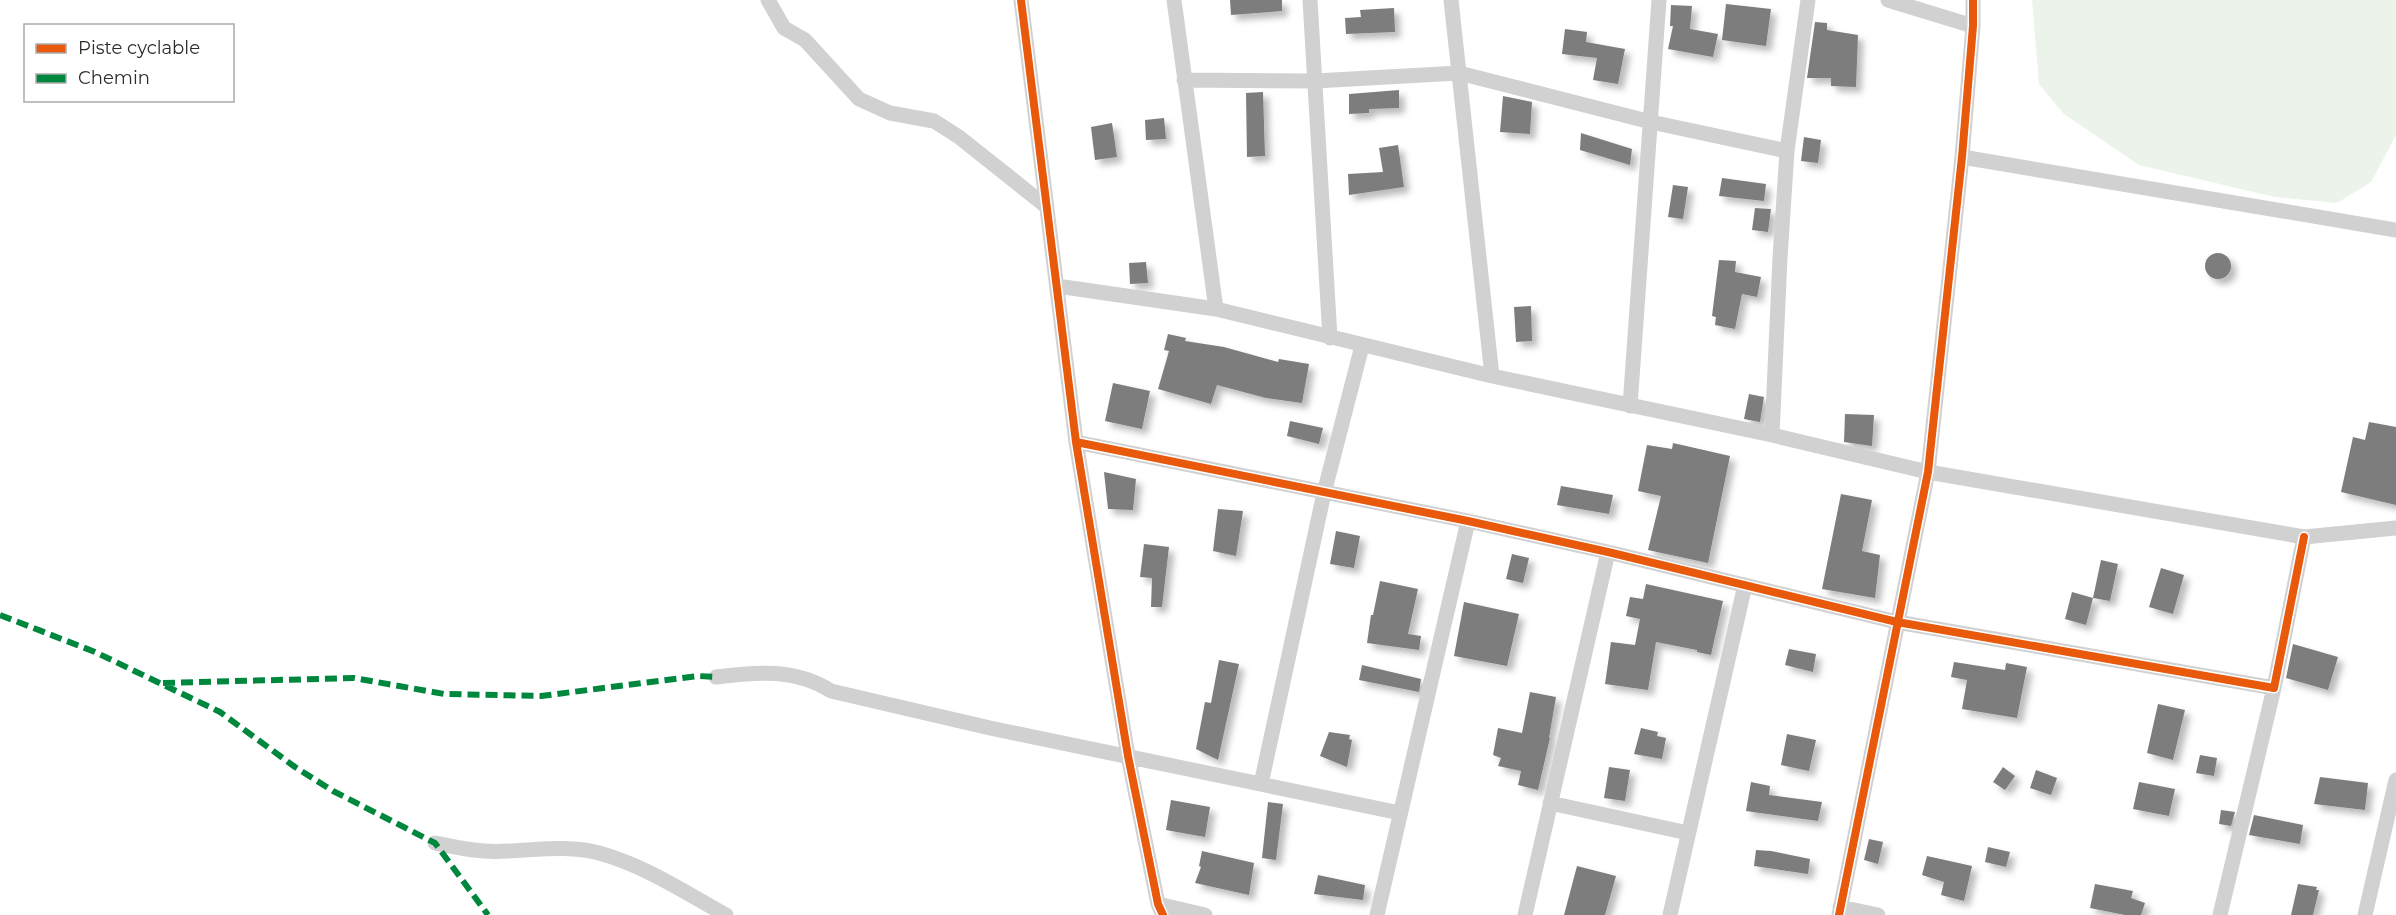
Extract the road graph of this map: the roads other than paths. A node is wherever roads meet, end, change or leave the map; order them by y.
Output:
1 (768, 0) edge
2 (1021, 0) edge
3 (1174, 0) edge
4 (1310, 0) edge
5 (1451, 0) edge
6 (1659, 0) edge
7 (1808, 0) edge
8 (1888, 0) edge
9 (1973, 0) edge
10 (1973, 26) junction
11 (1459, 73) junction
12 (1185, 80) junction
13 (1315, 81) junction
14 (1651, 122) junction
15 (1787, 151) junction
16 (1962, 157) junction
17 (1047, 207) junction
18 (2396, 230) edge
19 (1057, 286) junction
20 (1216, 309) junction
21 (1330, 338) junction
22 (1362, 346) junction
23 (1492, 376) junction
24 (1630, 406) junction
25 (1772, 435) junction
26 (1076, 442) junction
27 (1928, 472) junction
28 (1324, 493) junction
29 (1468, 521) junction
30 (2396, 528) edge
31 (2304, 537) junction
32 (1608, 552) junction
33 (1745, 585) junction
34 (1897, 622) junction
35 (716, 676) dead end
36 (2274, 688) junction
37 (1128, 756) junction
38 (2396, 780) edge
39 (1261, 784) junction
40 (1550, 803) junction
41 (1400, 813) junction
42 (1688, 833) junction
43 (2390, 837) edge
44 (435, 843) dead end
45 (1160, 910) edge
46 (1840, 911) edge
47 (726, 915) edge
48 (1205, 915) edge
49 (1377, 915) edge
50 (1525, 915) edge
51 (1670, 915) edge
52 (1878, 915) edge
53 (2220, 915) edge
54 (2365, 915) edge

1 - 17 street
2 - 17 street
3 - 12 street
4 - 13 street
5 - 11 street
6 - 14 street
7 - 15 street
8 - 10 street
9 - 10 street
10 - 16 street
11 - 13 street
11 - 14 street
11 - 23 street
12 - 13 street
12 - 20 street
13 - 21 street
14 - 15 street
14 - 24 street
15 - 25 street
16 - 18 street
16 - 27 street
17 - 19 street
19 - 20 street
19 - 26 street
20 - 21 street
21 - 22 street
22 - 23 street
22 - 28 street
23 - 24 street
24 - 25 street
25 - 27 street
26 - 28 street
26 - 37 street
27 - 31 street
27 - 34 street
28 - 29 street
28 - 39 street
29 - 32 street
29 - 41 street
30 - 31 street
31 - 36 street
32 - 33 street
32 - 40 street
33 - 34 street
33 - 42 street
34 - 36 street
34 - 46 street
35 - 37 street
36 - 53 street
37 - 39 street
37 - 45 street
38 - 43 street
39 - 41 street
40 - 42 street
40 - 50 street
41 - 49 street
42 - 51 street
43 - 54 street
44 - 47 street
45 - 48 street
46 - 52 street

